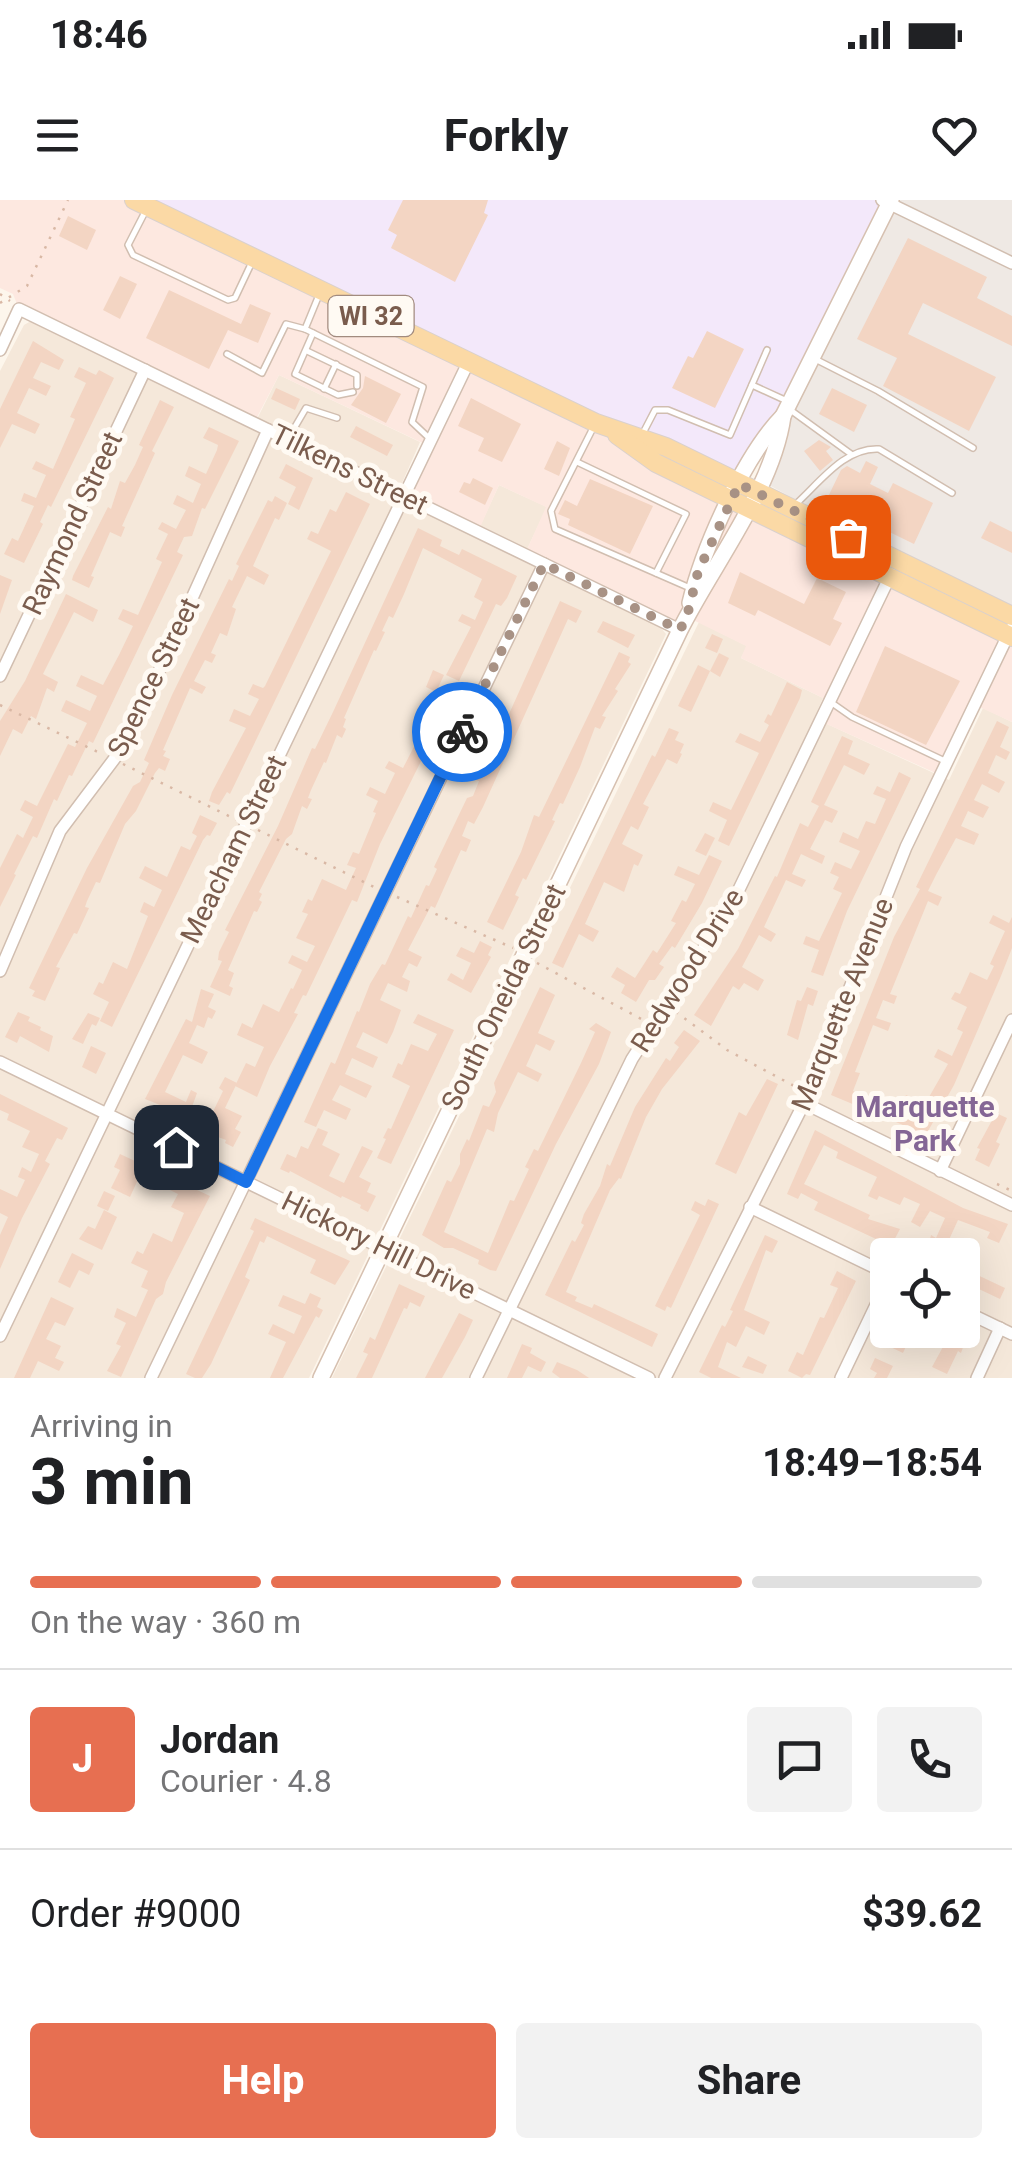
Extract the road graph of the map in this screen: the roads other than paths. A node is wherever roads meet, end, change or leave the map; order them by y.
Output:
1 (888, 201) edge
2 (141, 204) edge
3 (253, 258) junction
4 (1012, 263) edge
5 (320, 291) junction
6 (305, 329) junction
7 (313, 333) junction
8 (0, 350) edge
9 (306, 350) junction
10 (767, 350) dead end
11 (227, 354) dead end
12 (812, 357) junction
13 (468, 363) junction
14 (336, 364) junction
15 (145, 370) junction
16 (752, 385) junction
17 (324, 388) junction
18 (787, 408) junction
19 (337, 418) dead end
20 (603, 426) junction
21 (268, 430) junction
22 (640, 438) junction
23 (288, 439) junction
24 (430, 439) junction
25 (974, 448) dead end
26 (851, 454) junction
27 (578, 462) junction
28 (952, 494) dead end
29 (404, 496) junction
30 (743, 496) junction
31 (790, 509) junction
32 (544, 564) junction
33 (893, 569) junction
34 (656, 574) junction
35 (693, 589) junction
36 (683, 623) junction
37 (1011, 629) edge
38 (0, 676) edge
39 (830, 702) junction
40 (947, 762) junction
41 (0, 971) edge
42 (1012, 1020) edge
43 (0, 1062) edge
44 (806, 1098) junction
45 (106, 1113) junction
46 (940, 1171) junction
47 (246, 1182) junction
48 (1012, 1205) edge
49 (750, 1207) junction
50 (383, 1248) junction
51 (870, 1267) edge
52 (509, 1308) junction
53 (870, 1315) edge
54 (980, 1319) edge
55 (1006, 1331) edge
56 (0, 1336) edge
57 (152, 1378) edge
58 (321, 1378) edge
59 (476, 1378) edge
60 (649, 1378) edge
61 (665, 1378) edge
62 (841, 1378) edge
63 (977, 1378) edge

1 - 4 street
1 - 12 street, South Oneida Street
2 - 3 main road, WI 32
2 - 3 lane
3 - 5 main road, WI 32
5 - 6 lane
5 - 13 main road, WI 32
6 - 7 lane
6 - 11 lane
7 - 9 lane
7 - 24 lane
8 - 15 street, Tilkens Street
9 - 14 lane
9 - 17 lane
10 - 16 lane
12 - 18 street, South Oneida Street
12 - 25 lane
13 - 20 main road, WI 32
13 - 24 street, Meacham Street
14 - 17 lane
14 - 17 lane
15 - 21 street, Tilkens Street
15 - 38 street, Raymond Street
16 - 18 lane
16 - 22 lane
18 - 26 lane
18 - 30 street, South Oneida Street
19 - 23 lane
20 - 22 main road, WI 32
20 - 27 lane
20 - 30 main road, WI 32
21 - 23 street, Tilkens Street
21 - 41 street, Spence Street
22 - 30 main road, WI 32
23 - 29 street, Tilkens Street
24 - 29 street, Meacham Street
26 - 28 lane
26 - 31 lane
27 - 34 lane
27 - 34 lane
29 - 32 street, Tilkens Street
29 - 45 street, Meacham Street
30 - 31 main road, WI 32
30 - 33 main road, WI 32
30 - 35 street, South Oneida Street
30 - 36 street, South Oneida Street
31 - 33 main road, WI 32
32 - 36 street, Tilkens Street
32 - 47 street
33 - 37 main road, WI 32
33 - 39 street, Redwood Drive
34 - 35 lane
35 - 36 street, South Oneida Street
36 - 50 street, South Oneida Street
37 - 40 street, Marquette Avenue
39 - 40 lane
39 - 52 street, Redwood Drive
40 - 44 street, Marquette Avenue
42 - 46 street
43 - 45 street, Hickory Hill Drive
44 - 46 street
44 - 49 street, Marquette Avenue
45 - 47 street, Hickory Hill Drive
45 - 56 street, Meacham Street
46 - 48 street
47 - 50 street, Hickory Hill Drive
47 - 57 street
49 - 51 street
49 - 61 street, Marquette Avenue
50 - 52 street, Hickory Hill Drive
50 - 58 street, South Oneida Street
52 - 59 street, Redwood Drive
52 - 60 street, Hickory Hill Drive
53 - 62 street
54 - 55 street
55 - 63 street

